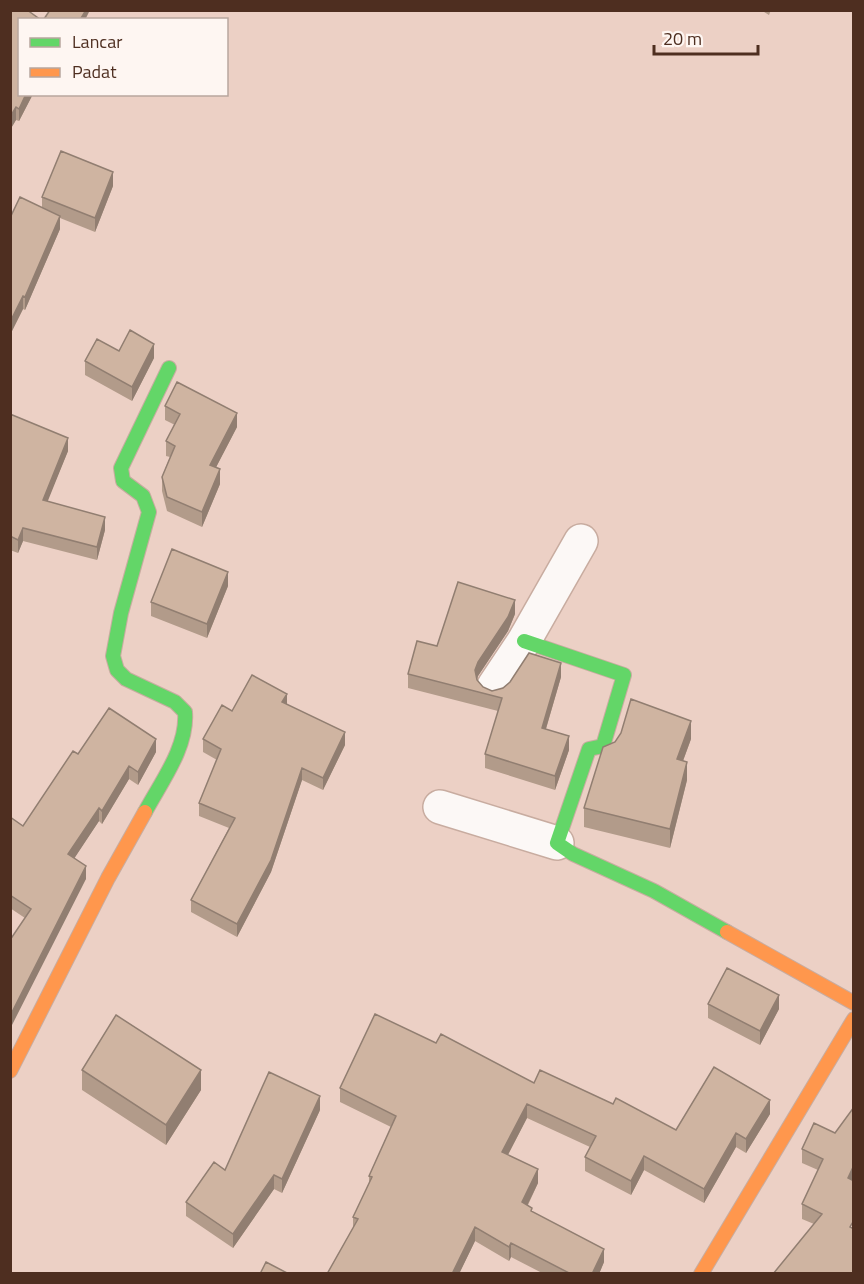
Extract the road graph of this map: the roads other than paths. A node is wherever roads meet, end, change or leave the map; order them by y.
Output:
1 (169, 368) dead end
2 (581, 542) dead end
3 (524, 641) junction
4 (494, 686) dead end
5 (440, 807) dead end
6 (557, 843) junction
7 (854, 1003) edge
8 (854, 1020) edge
9 (10, 1071) edge
10 (701, 1274) edge

1 - 9 street
2 - 3 street
3 - 4 street
3 - 6 street
5 - 6 street
6 - 7 street
8 - 10 street

